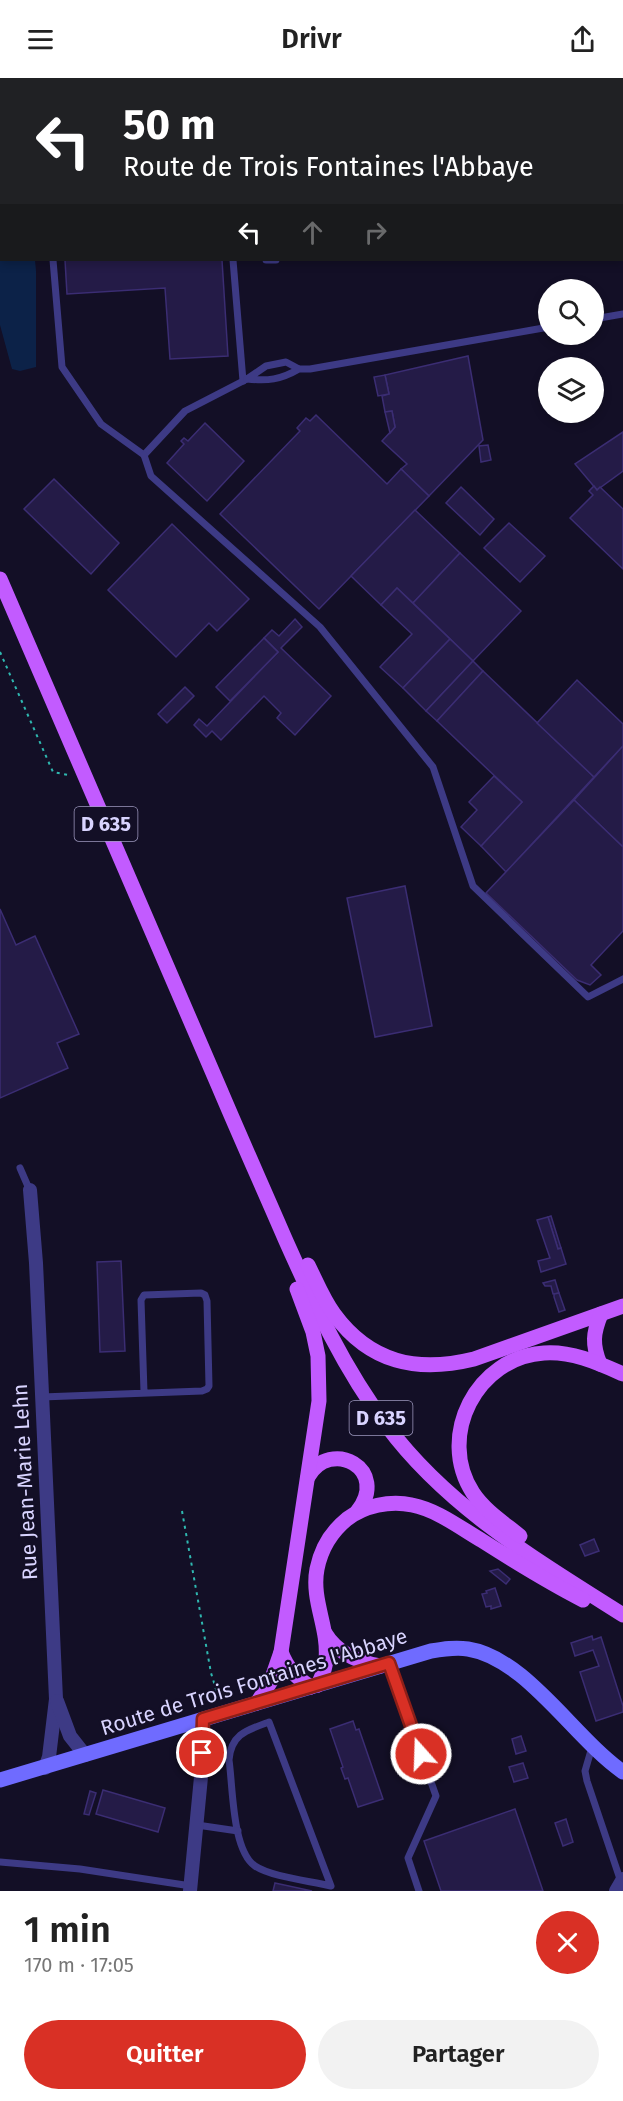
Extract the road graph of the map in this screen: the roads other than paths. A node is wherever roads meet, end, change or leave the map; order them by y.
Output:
1 (53, 261) edge
2 (233, 261) edge
3 (623, 314) edge
4 (604, 317) edge
5 (538, 329) edge
6 (299, 369) junction
7 (245, 380) junction
8 (144, 455) junction
9 (0, 579) edge
10 (623, 980) edge
11 (211, 1068) junction
12 (240, 1137) junction
13 (20, 1168) dead end
14 (31, 1193) joint
15 (623, 1306) edge
16 (601, 1314) junction
17 (600, 1364) junction
18 (623, 1374) edge
19 (144, 1392) junction
20 (42, 1397) junction
21 (307, 1479) junction
22 (357, 1512) junction
23 (623, 1615) edge
24 (623, 1621) edge
25 (324, 1630) junction
26 (281, 1652) junction
27 (384, 1665) junction
28 (315, 1686) junction
29 (56, 1699) junction
30 (257, 1704) junction
31 (203, 1719) junction
32 (592, 1747) junction
33 (85, 1755) junction
34 (45, 1768) junction
35 (623, 1772) edge
36 (0, 1780) edge
37 (197, 1825) junction
38 (238, 1831) junction
39 (0, 1862) edge
40 (620, 1884) edge
41 (191, 1888) edge
42 (419, 1891) edge

1 - 8 lane
2 - 7 lane
3 - 4 lane
5 - 6 lane
6 - 7 lane
6 - 7 lane
7 - 8 lane
8 - 10 lane
9 - 11 main road, D 635
11 - 12 main road, D 635
11 - 16 main road
12 - 21 main road
12 - 23 main road, D 635
13 - 14 lane
14 - 20 street, Rue Jean-Marie Lehn
15 - 16 main road
16 - 17 main road
17 - 18 main road
17 - 23 main road
19 - 19 lane
19 - 20 lane
20 - 29 street, Rue Jean-Marie Lehn
21 - 22 main road
21 - 26 main road
22 - 24 main road
22 - 25 main road
25 - 27 main road
25 - 28 main road
26 - 28 main road
26 - 30 main road
27 - 28 main road, Route de Trois Fontaines l'Abbaye
27 - 32 main road, Route de Trois Fontaines l'Abbaye
27 - 42 lane
28 - 30 main road, Route de Trois Fontaines l'Abbaye
29 - 33 street, Rue Jean-Marie Lehn
29 - 34 street, Rue Jean-Marie Lehn
30 - 31 main road, Route de Trois Fontaines l'Abbaye
31 - 33 main road, Route de Trois Fontaines l'Abbaye
31 - 37 street
32 - 35 main road, Route de Trois Fontaines l'Abbaye
32 - 40 lane
33 - 34 main road, Route de Trois Fontaines l'Abbaye
34 - 36 main road, Route de Trois Fontaines l'Abbaye
37 - 38 lane
37 - 41 street
38 - 38 lane
39 - 41 lane

